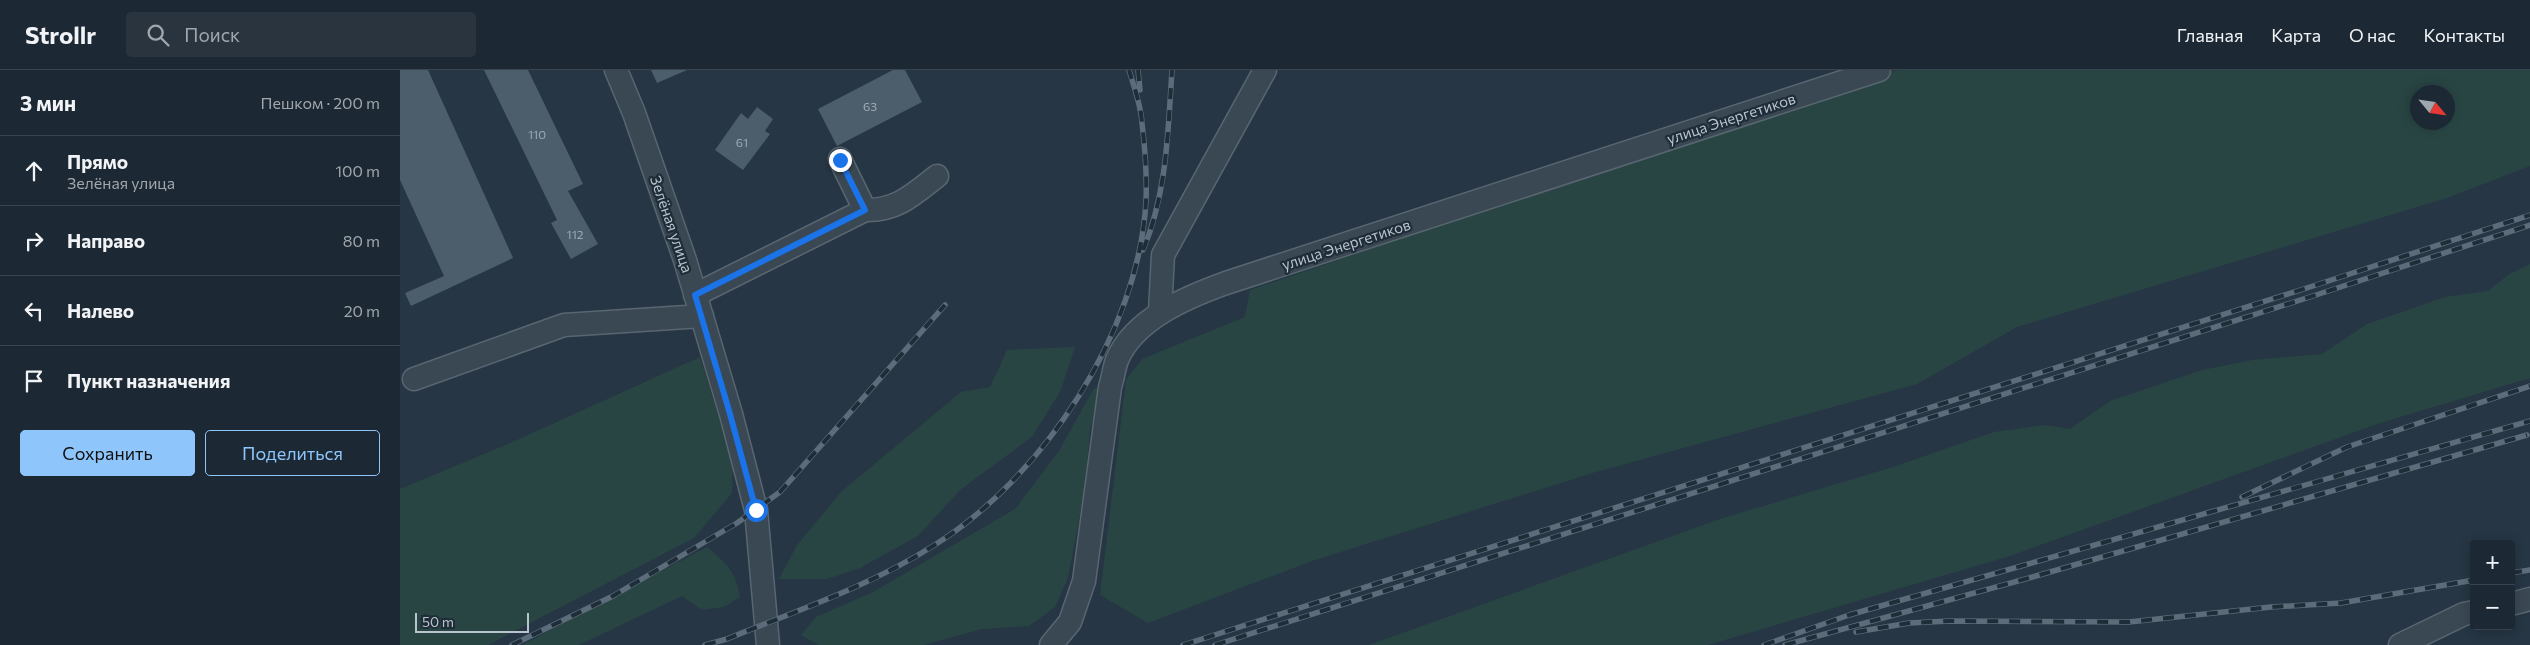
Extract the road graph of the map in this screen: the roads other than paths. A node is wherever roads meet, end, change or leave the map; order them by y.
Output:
1 (616, 70) edge
2 (1265, 70) edge
3 (1879, 70) edge
4 (840, 160) dead end
5 (937, 176) dead end
6 (865, 210) junction
7 (698, 305) junction
8 (1160, 312) junction
9 (414, 379) dead end
10 (2530, 600) edge
11 (2515, 603) edge
12 (2470, 613) edge
13 (768, 645) edge
14 (1051, 645) edge
15 (2400, 645) edge

1 - 7 street, Зелёная улица
2 - 8 street
3 - 8 street, улица Энергетиков
4 - 6 street
5 - 6 street
6 - 7 street
7 - 9 street
7 - 13 street, Зелёная улица
8 - 14 street, улица Энергетиков
10 - 11 street
12 - 15 street

